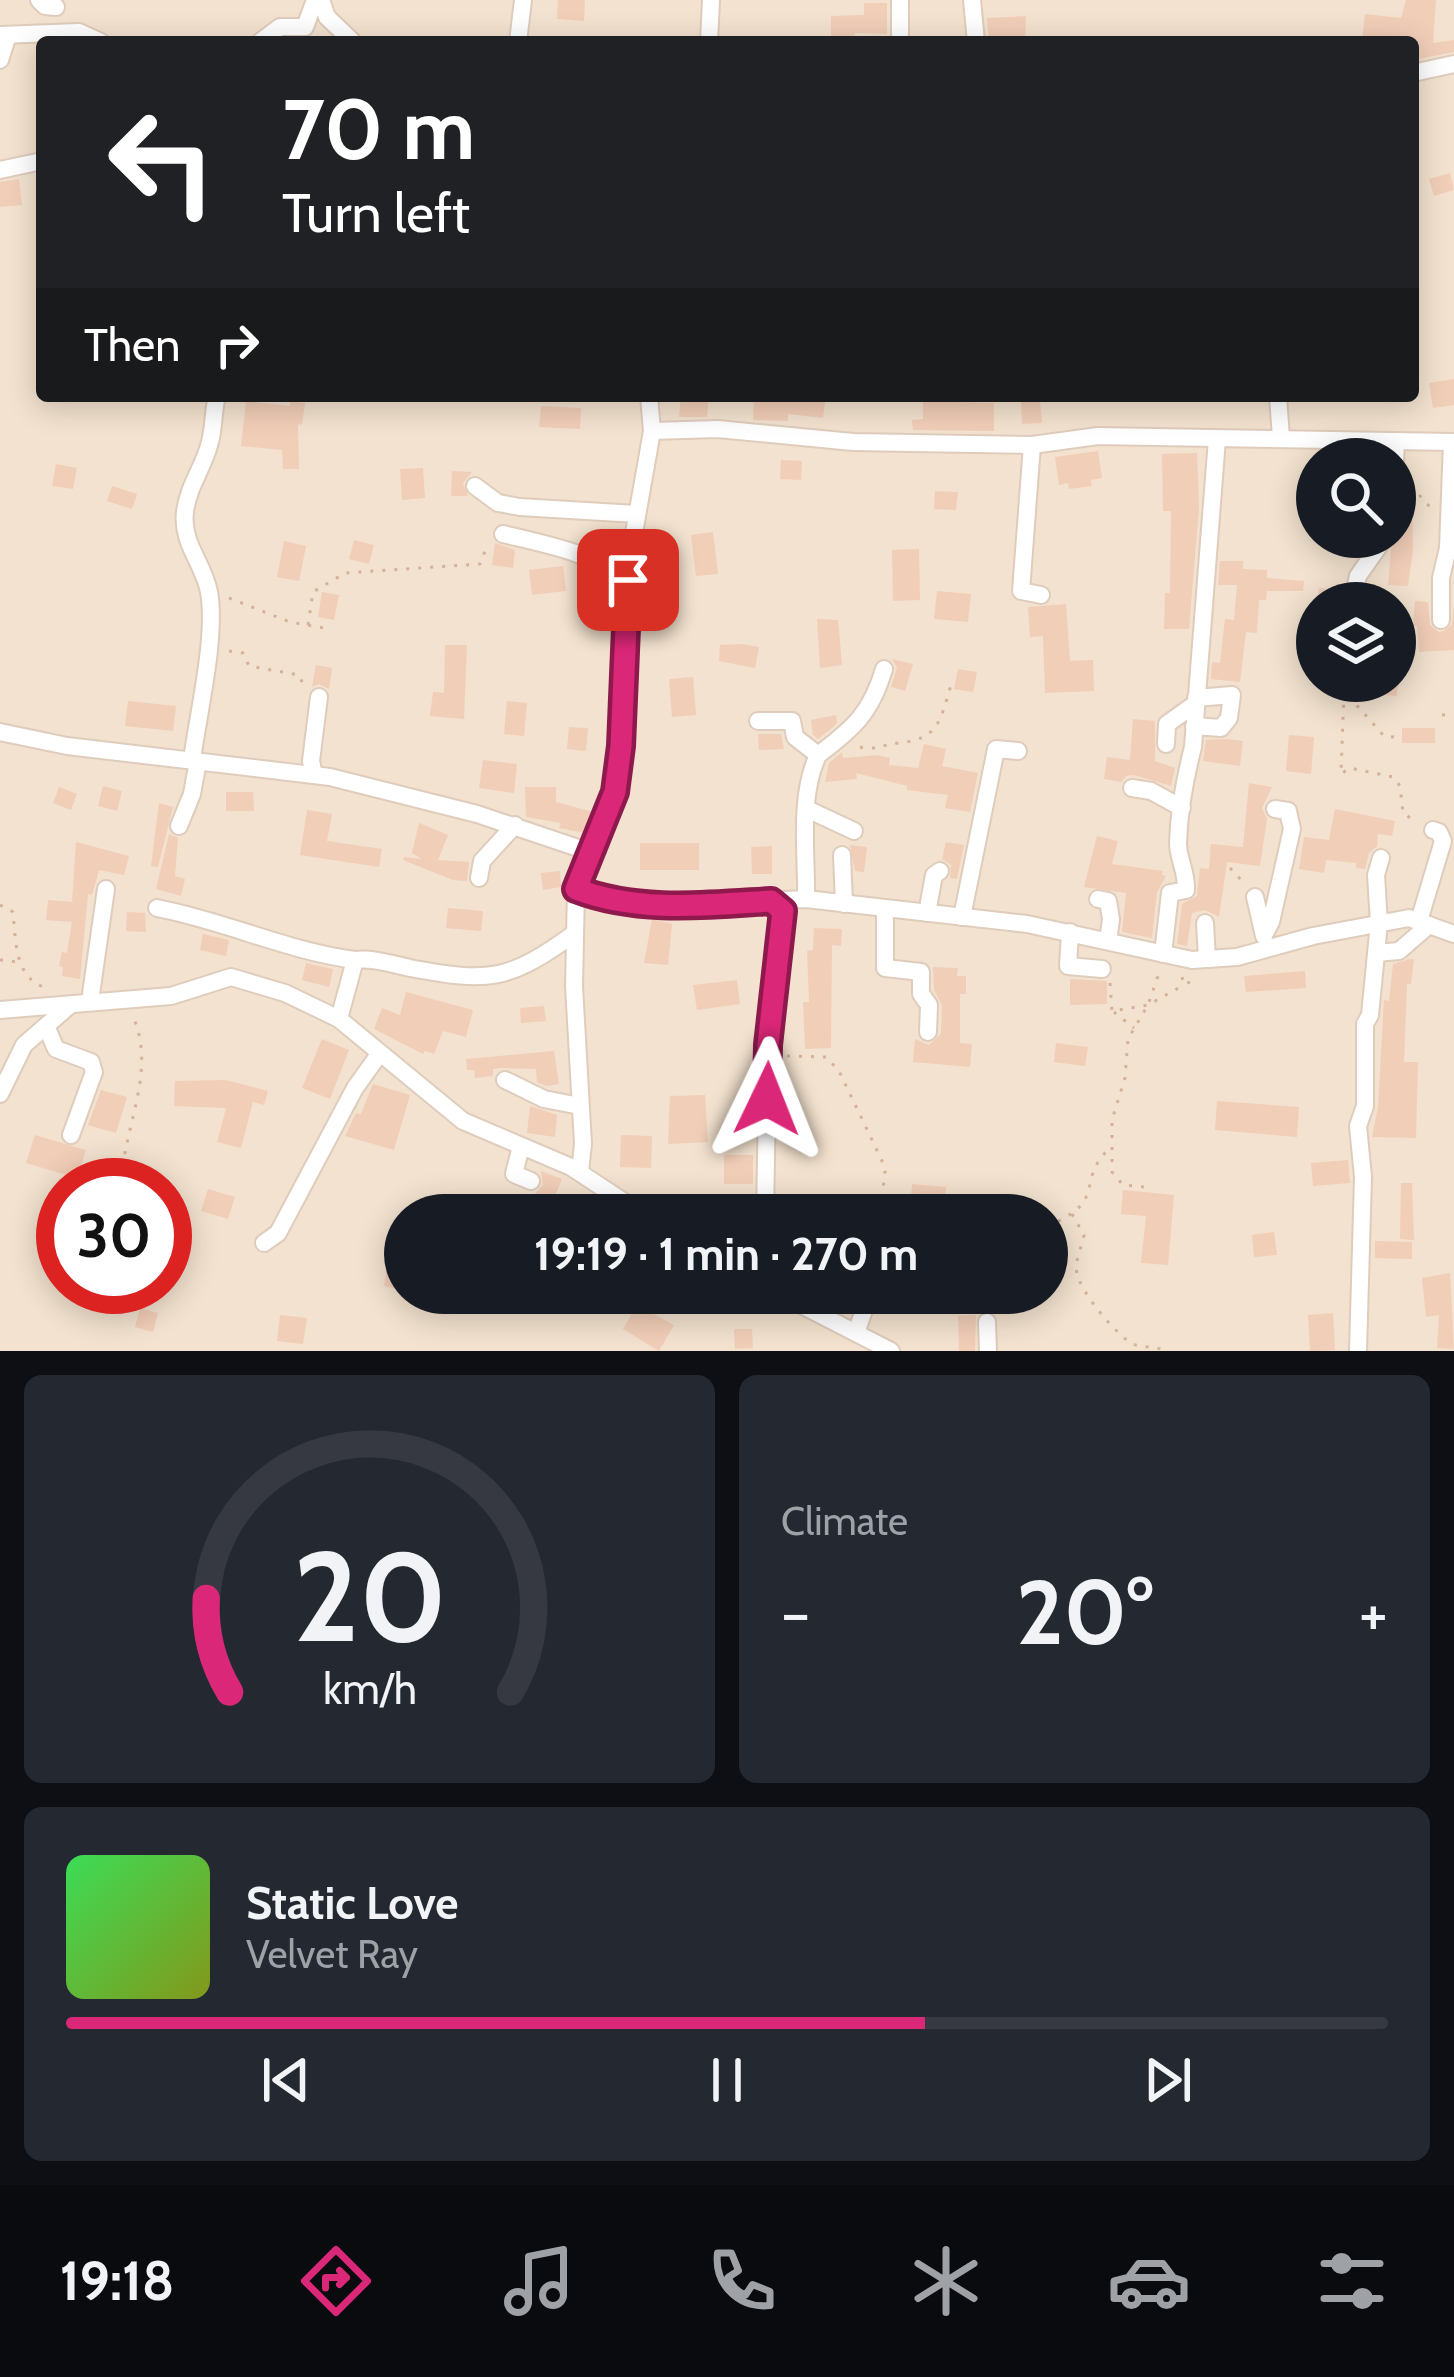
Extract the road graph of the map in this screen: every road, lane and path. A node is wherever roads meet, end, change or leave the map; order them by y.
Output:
1 (318, 0) edge
2 (523, 0) edge
3 (711, 0) edge
4 (900, 0) edge
5 (973, 0) edge
6 (4, 35) edge
7 (88, 36) edge
8 (268, 36) edge
9 (347, 36) edge
10 (519, 36) edge
11 (709, 36) edge
12 (900, 36) edge
13 (976, 36) edge
14 (0, 60) edge
15 (1454, 64) edge
16 (1419, 72) edge
17 (36, 161) edge
18 (0, 170) edge
19 (216, 402) edge
20 (650, 402) edge
21 (1278, 402) edge
22 (652, 431) junction
23 (1281, 438) junction
24 (1296, 438) edge
25 (1216, 439) junction
26 (1416, 441) edge
27 (1453, 442) edge
28 (1032, 445) junction
29 (475, 486) dead end
30 (1416, 496) edge
31 (632, 515) junction
32 (1448, 521) junction
33 (503, 535) joint
34 (567, 549) junction
35 (628, 580) junction
36 (1041, 596) dead end
37 (209, 598) junction
38 (1442, 620) dead end
39 (308, 625) junction
40 (324, 628) dead end
41 (206, 650) junction
42 (884, 669) dead end
43 (951, 685) dead end
44 (319, 698) joint
45 (1195, 701) junction
46 (1344, 702) edge
47 (1354, 702) edge
48 (1454, 714) edge
49 (1442, 715) dead end
50 (758, 721) dead end
51 (1194, 726) junction
52 (0, 732) edge
53 (848, 733) junction
54 (1394, 737) dead end
55 (1166, 744) dead end
56 (1018, 751) dead end
57 (818, 755) junction
58 (195, 760) junction
59 (314, 776) junction
60 (1132, 788) dead end
61 (1182, 808) junction
62 (807, 809) junction
63 (1275, 809) dead end
64 (515, 825) junction
65 (178, 826) dead end
66 (1432, 830) joint
67 (854, 831) dead end
68 (593, 853) junction
69 (842, 855) dead end
70 (1382, 858) dead end
71 (1230, 868) dead end
72 (940, 871) dead end
73 (479, 878) dead end
74 (576, 889) junction
75 (106, 890) dead end
76 (1256, 897) joint
77 (806, 899) junction
78 (1098, 899) dead end
79 (771, 901) junction
80 (844, 904) junction
81 (0, 905) edge
82 (157, 908) dead end
83 (885, 909) junction
84 (927, 914) junction
85 (962, 917) junction
86 (1205, 923) dead end
87 (1379, 923) junction
88 (1424, 923) junction
89 (1070, 932) junction
90 (575, 933) junction
91 (1454, 934) edge
92 (1108, 940) junction
93 (1266, 942) junction
94 (1376, 953) junction
95 (1163, 955) junction
96 (1207, 959) junction
97 (0, 960) edge
98 (355, 960) junction
99 (20, 962) junction
100 (1102, 969) joint
101 (1184, 985) dead end
102 (56, 991) dead end
103 (114, 1000) junction
104 (90, 1001) junction
105 (70, 1005) junction
106 (1148, 1005) junction
107 (0, 1010) edge
108 (1112, 1011) junction
109 (339, 1019) junction
110 (46, 1026) junction
111 (1133, 1028) junction
112 (928, 1032) dead end
113 (380, 1053) junction
114 (768, 1070) junction
115 (506, 1080) dead end
116 (0, 1094) edge
117 (580, 1106) junction
118 (71, 1135) dead end
119 (521, 1146) junction
120 (1109, 1149) junction
121 (125, 1158) edge
122 (580, 1172) junction
123 (531, 1181) dead end
124 (1144, 1186) dead end
125 (613, 1194) edge
126 (765, 1194) edge
127 (881, 1194) edge
128 (1072, 1214) junction
129 (1068, 1216) edge
130 (264, 1243) dead end
131 (819, 1314) edge
132 (863, 1314) edge
133 (980, 1314) edge
134 (987, 1318) joint
135 (856, 1333) junction
136 (891, 1351) edge
137 (988, 1351) edge
138 (1165, 1351) edge
139 (1358, 1351) edge

1 - 8 street
1 - 9 street
2 - 10 street
3 - 11 street
4 - 12 street
5 - 13 street
6 - 7 street
6 - 14 street
15 - 16 street
17 - 18 street
19 - 37 street
20 - 22 street
21 - 23 street
22 - 28 street
22 - 31 street
23 - 24 street
23 - 25 street
25 - 28 street
25 - 45 street
26 - 27 street
27 - 32 street
28 - 36 street
29 - 31 street
30 - 32 path
31 - 34 path
31 - 35 street
32 - 38 street
33 - 34 street
33 - 39 path
34 - 35 street
35 - 68 street
37 - 39 path
37 - 41 street
39 - 40 path
41 - 44 path
41 - 58 street
42 - 53 street
43 - 53 path
44 - 59 street
45 - 51 street
45 - 51 street
45 - 55 street
46 - 66 path
47 - 54 path
48 - 49 path
50 - 57 street
51 - 61 street
52 - 58 street
53 - 57 street
56 - 85 street
57 - 62 street
58 - 59 street
58 - 65 street
59 - 64 street
60 - 61 street
61 - 95 street
62 - 67 street
62 - 77 street
63 - 93 street
64 - 68 street
64 - 73 street
66 - 88 street
68 - 74 street
69 - 80 street
70 - 87 street
71 - 76 path
72 - 84 street
74 - 79 street
74 - 90 street
75 - 104 street
76 - 93 street
77 - 79 street
77 - 80 street
78 - 92 street
79 - 114 street
80 - 83 street
81 - 99 path
82 - 98 street
83 - 84 street
83 - 112 street
84 - 85 street
85 - 89 street
86 - 96 street
87 - 88 street
87 - 93 street
87 - 94 street
88 - 91 street
88 - 94 street
89 - 92 street
89 - 100 street
90 - 98 street
90 - 117 street
92 - 95 street
93 - 96 street
94 - 139 street
95 - 96 street
95 - 106 path
97 - 99 path
98 - 109 street
99 - 102 path
100 - 108 path
101 - 106 path
103 - 104 street
103 - 109 street
103 - 121 path
104 - 105 street
105 - 107 street
105 - 110 street
106 - 108 path
106 - 111 path
108 - 111 path
109 - 113 street
110 - 116 street
110 - 118 street
111 - 120 path
113 - 119 street
113 - 130 street
114 - 126 street
114 - 127 path
115 - 117 street
117 - 122 street
119 - 122 street
119 - 123 street
120 - 124 path
120 - 128 path
122 - 125 street
128 - 129 path
128 - 138 path
131 - 135 street
132 - 135 street
133 - 134 path
134 - 137 street
135 - 136 street

